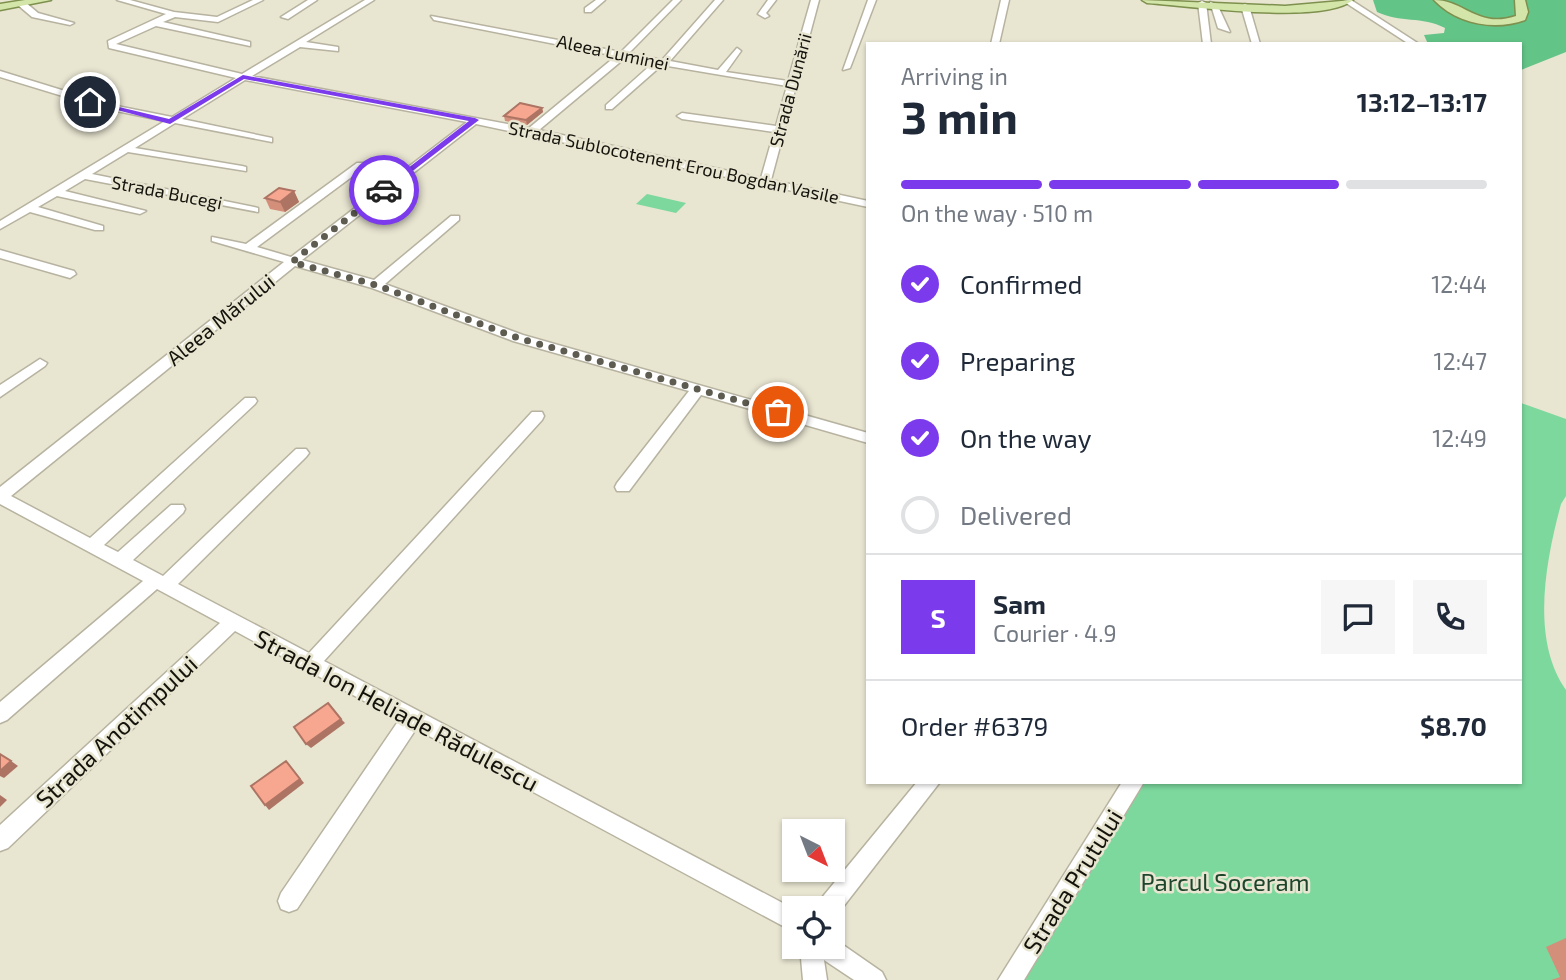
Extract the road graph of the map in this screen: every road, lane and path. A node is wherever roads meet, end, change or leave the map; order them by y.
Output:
1 (46, 0) edge
2 (121, 0) edge
3 (259, 0) edge
4 (313, 0) edge
5 (370, 0) edge
6 (601, 0) edge
7 (677, 0) edge
8 (719, 0) edge
9 (772, 0) edge
10 (814, 0) edge
11 (872, 0) edge
12 (1005, 0) edge
13 (1147, 0) edge
14 (1439, 0) edge
15 (1520, 0) edge
16 (1347, 1) edge
17 (1201, 3) edge
18 (22, 4) junction
19 (1245, 6) junction
20 (0, 7) edge
21 (588, 10) dead end
22 (174, 14) junction
23 (765, 16) dead end
24 (285, 17) dead end
25 (434, 18) dead end
26 (70, 23) dead end
27 (155, 23) junction
28 (1227, 30) dead end
29 (995, 42) edge
30 (1207, 42) edge
31 (1255, 42) edge
32 (1412, 42) edge
33 (247, 44) dead end
34 (299, 44) junction
35 (335, 49) dead end
36 (737, 51) dead end
37 (623, 55) junction
38 (662, 62) junction
39 (846, 68) dead end
40 (0, 74) edge
41 (720, 74) junction
42 (243, 77) junction
43 (792, 84) junction
44 (609, 107) dead end
45 (682, 116) dead end
46 (475, 120) junction
47 (170, 122) junction
48 (780, 130) junction
49 (531, 131) junction
50 (268, 140) dead end
51 (125, 149) junction
52 (361, 165) dead end
53 (242, 169) dead end
54 (81, 175) junction
55 (766, 180) junction
56 (55, 191) junction
57 (866, 204) edge
58 (28, 208) junction
59 (254, 210) dead end
60 (140, 211) dead end
61 (0, 212) edge
62 (13, 217) junction
63 (455, 219) dead end
64 (0, 226) edge
65 (99, 228) dead end
66 (216, 239) dead end
67 (248, 248) junction
68 (0, 254) edge
69 (292, 262) junction
70 (70, 274) dead end
71 (376, 285) junction
72 (40, 363) dead end
73 (698, 389) junction
74 (0, 391) edge
75 (250, 401) dead end
76 (537, 416) dead end
77 (866, 437) edge
78 (301, 453) dead end
79 (623, 487) dead end
80 (0, 496) edge
81 (177, 509) dead end
82 (91, 547) junction
83 (119, 562) junction
84 (159, 583) junction
85 (232, 623) junction
86 (310, 664) junction
87 (0, 714) edge
88 (412, 718) junction
89 (928, 784) edge
90 (1133, 784) edge
91 (0, 840) edge
92 (838, 896) edge
93 (289, 901) dead end
94 (782, 915) edge
95 (812, 959) edge
96 (843, 959) edge
97 (815, 980) edge
98 (874, 980) edge
99 (1010, 980) edge

1 - 18 main road
2 - 22 street
3 - 22 street
4 - 24 street
5 - 34 street, Strada Bucegi
6 - 21 street
7 - 37 street
8 - 38 street
9 - 23 street
10 - 43 street, Strada Dunării
11 - 39 street
12 - 29 street
13 - 17 main road
14 - 15 main road
16 - 19 main road
16 - 32 street
17 - 19 main road
17 - 28 street
17 - 30 street
18 - 20 main road
18 - 26 street
19 - 31 street
22 - 27 street, Strada Sublocotenent Erou Bogdan Vasile
25 - 37 street, Aleea Luminei
27 - 33 street
27 - 42 street, Strada Sublocotenent Erou Bogdan Vasile
34 - 35 street
34 - 42 street, Strada Bucegi
36 - 41 street
37 - 38 street, Aleea Luminei
37 - 49 street
38 - 41 street, Aleea Luminei
38 - 44 street
40 - 47 street
41 - 43 street, Aleea Luminei
42 - 46 street, Strada Sublocotenent Erou Bogdan Vasile
42 - 47 street, Strada Bucegi
43 - 48 street, Strada Dunării
45 - 48 street
46 - 49 street, Strada Sublocotenent Erou Bogdan Vasile
46 - 69 street, Aleea Mărului
47 - 50 street
47 - 51 street, Strada Bucegi
48 - 55 street, Strada Dunării
49 - 55 street, Strada Sublocotenent Erou Bogdan Vasile
51 - 53 street, Strada Bucegi
51 - 54 street, Strada Bucegi
52 - 67 street
54 - 56 street, Strada Bucegi
54 - 59 street, Strada Bucegi
55 - 57 street, Strada Sublocotenent Erou Bogdan Vasile
56 - 58 street, Strada Bucegi
56 - 60 street
58 - 62 street, Strada Bucegi
58 - 65 street
61 - 62 street
62 - 64 street, Strada Bucegi
63 - 71 street
66 - 67 street
67 - 69 street
68 - 70 street
69 - 71 street
69 - 80 street, Aleea Mărului
71 - 73 street
72 - 74 street
73 - 77 street
73 - 79 street
75 - 82 street
76 - 86 street
78 - 84 street
80 - 82 street, Strada Ion Heliade Rădulescu
81 - 83 street
82 - 83 street, Strada Ion Heliade Rădulescu
83 - 84 street, Strada Ion Heliade Rădulescu
84 - 85 street, Strada Ion Heliade Rădulescu
84 - 87 street
85 - 86 street, Strada Ion Heliade Rădulescu
85 - 91 street, Strada Anotimpului
86 - 88 street, Strada Ion Heliade Rădulescu
88 - 93 street
88 - 94 street, Strada Ion Heliade Rădulescu
89 - 92 street
90 - 99 street, Strada Prutului
95 - 97 street
96 - 98 street

